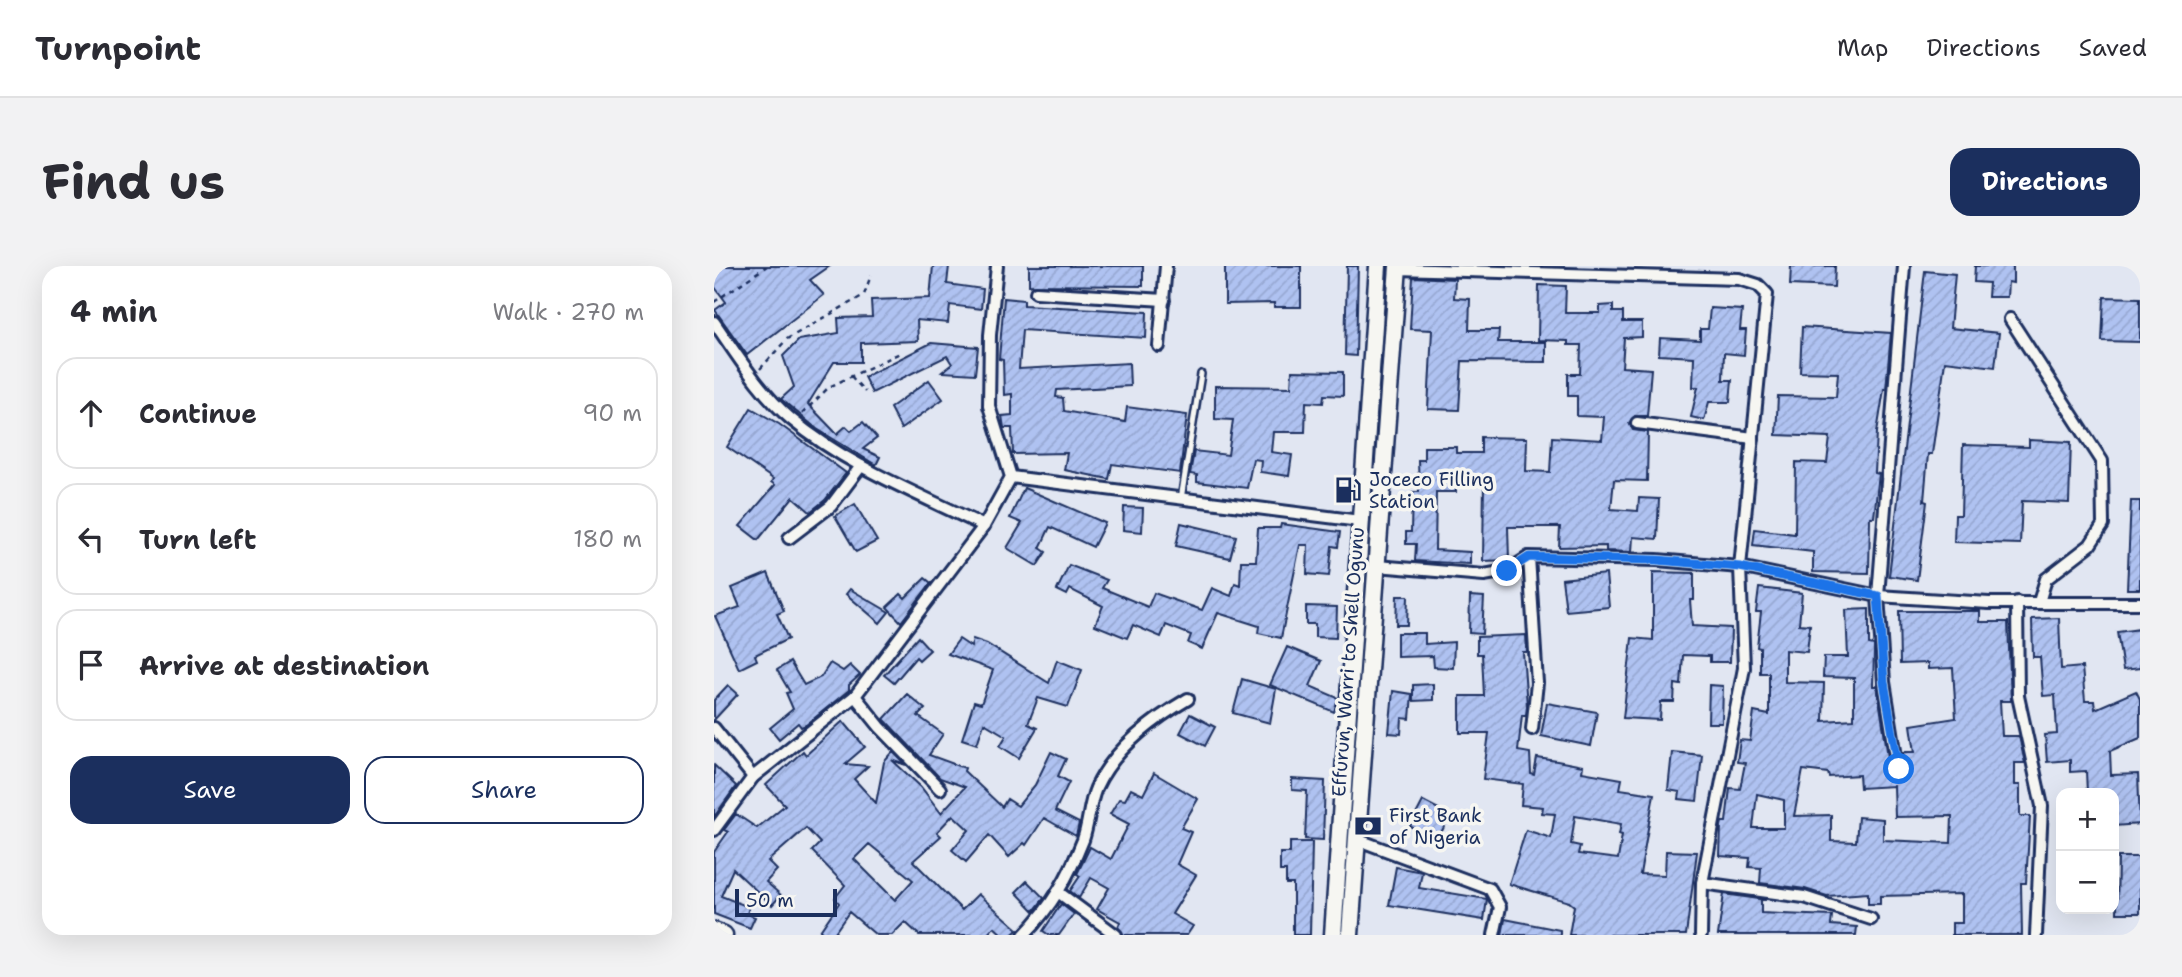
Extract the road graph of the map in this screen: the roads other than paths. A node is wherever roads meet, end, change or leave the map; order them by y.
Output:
1 (997, 266) edge
2 (1166, 266) edge
3 (1378, 266) edge
4 (1905, 266) edge
5 (1397, 267) edge
6 (1036, 292) dead end
7 (1164, 300) junction
8 (2010, 319) dead end
9 (714, 322) edge
10 (1159, 346) dead end
11 (1201, 374) dead end
12 (1637, 423) dead end
13 (1753, 438) junction
14 (861, 466) junction
15 (1011, 477) junction
16 (1181, 499) junction
17 (1360, 521) junction
18 (984, 526) junction
19 (789, 538) dead end
20 (1529, 557) junction
21 (1377, 566) junction
22 (1740, 567) junction
23 (1878, 596) junction
24 (2017, 602) junction
25 (2039, 602) junction
26 (2140, 603) edge
27 (855, 696) junction
28 (1188, 699) dead end
29 (714, 728) edge
30 (1532, 729) dead end
31 (1899, 769) dead end
32 (753, 777) junction
33 (940, 789) dead end
34 (714, 830) edge
35 (1356, 839) junction
36 (1703, 883) junction
37 (1058, 892) junction
38 (1871, 919) dead end
39 (714, 931) edge
40 (724, 935) edge
41 (1024, 935) edge
42 (1116, 935) edge
43 (1333, 935) edge
44 (1350, 935) edge
45 (1494, 935) edge
46 (1701, 935) edge
47 (2036, 935) edge

1 - 15 street
2 - 7 street
3 - 17 street, Effurun, Warri to Shell Ogunu
4 - 23 street
5 - 13 street
5 - 21 street, Effurun, Warri to Shell Ogunu
6 - 7 street
7 - 10 street
8 - 25 street
9 - 14 street
11 - 16 lane
12 - 13 street
13 - 22 street
14 - 18 street
14 - 19 street
15 - 16 street
15 - 18 street
16 - 17 street
17 - 43 street, Effurun, Warri to Shell Ogunu
18 - 27 street
20 - 21 street
20 - 22 street
20 - 30 street
21 - 35 street, Effurun, Warri to Shell Ogunu
22 - 23 street
22 - 36 street
23 - 24 street
23 - 31 street
24 - 25 street
24 - 47 street
25 - 26 street
27 - 32 street
27 - 33 street
28 - 37 street
29 - 32 street
32 - 34 street
35 - 44 street, Effurun, Warri to Shell Ogunu
35 - 45 street
36 - 38 street
36 - 46 street
37 - 41 street
37 - 42 street
39 - 40 street

